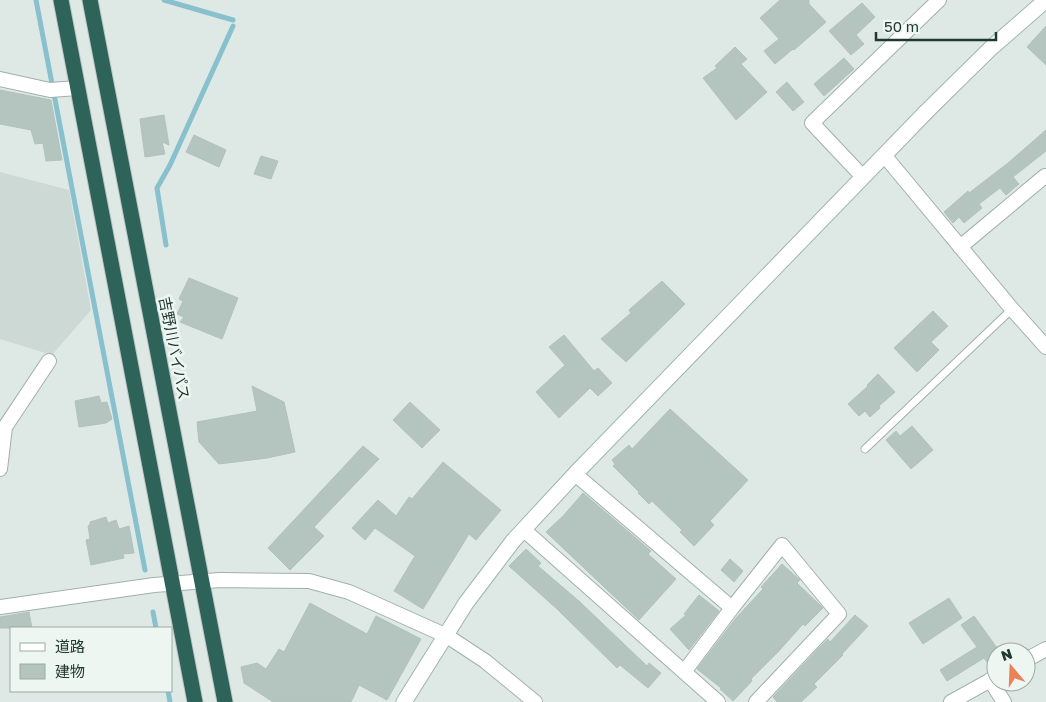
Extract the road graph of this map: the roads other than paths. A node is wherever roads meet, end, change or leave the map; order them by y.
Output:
1 (61, 0) edge
2 (90, 0) edge
3 (939, 0) edge
4 (1046, 0) edge
5 (0, 79) edge
6 (78, 88) junction
7 (884, 155) junction
8 (862, 176) junction
9 (1045, 176) edge
10 (960, 247) junction
11 (1012, 309) junction
12 (1046, 347) edge
13 (49, 361) dead end
14 (865, 449) dead end
15 (0, 469) edge
16 (575, 474) junction
17 (524, 530) junction
18 (203, 581) junction
19 (173, 583) junction
20 (0, 607) edge
21 (732, 608) junction
22 (447, 636) junction
23 (684, 672) junction
24 (986, 683) edge
25 (195, 702) edge
26 (225, 702) edge
27 (404, 702) edge
28 (536, 702) edge
29 (718, 702) edge
30 (756, 702) edge
31 (951, 702) edge

1 - 6 highway
2 - 18 highway, 吉野川バイパス
3 - 8 street
4 - 7 street
5 - 6 street
6 - 19 highway
7 - 8 street
7 - 10 street
8 - 16 street
9 - 10 street
10 - 11 street
11 - 12 street
11 - 14 lane
13 - 15 street
16 - 17 street
16 - 21 street
17 - 22 street
17 - 23 street
18 - 19 street
18 - 22 street
18 - 26 highway, 吉野川バイパス
19 - 20 street
19 - 25 highway
21 - 23 street
21 - 30 street
22 - 27 street
22 - 28 street
23 - 29 street
24 - 31 street

